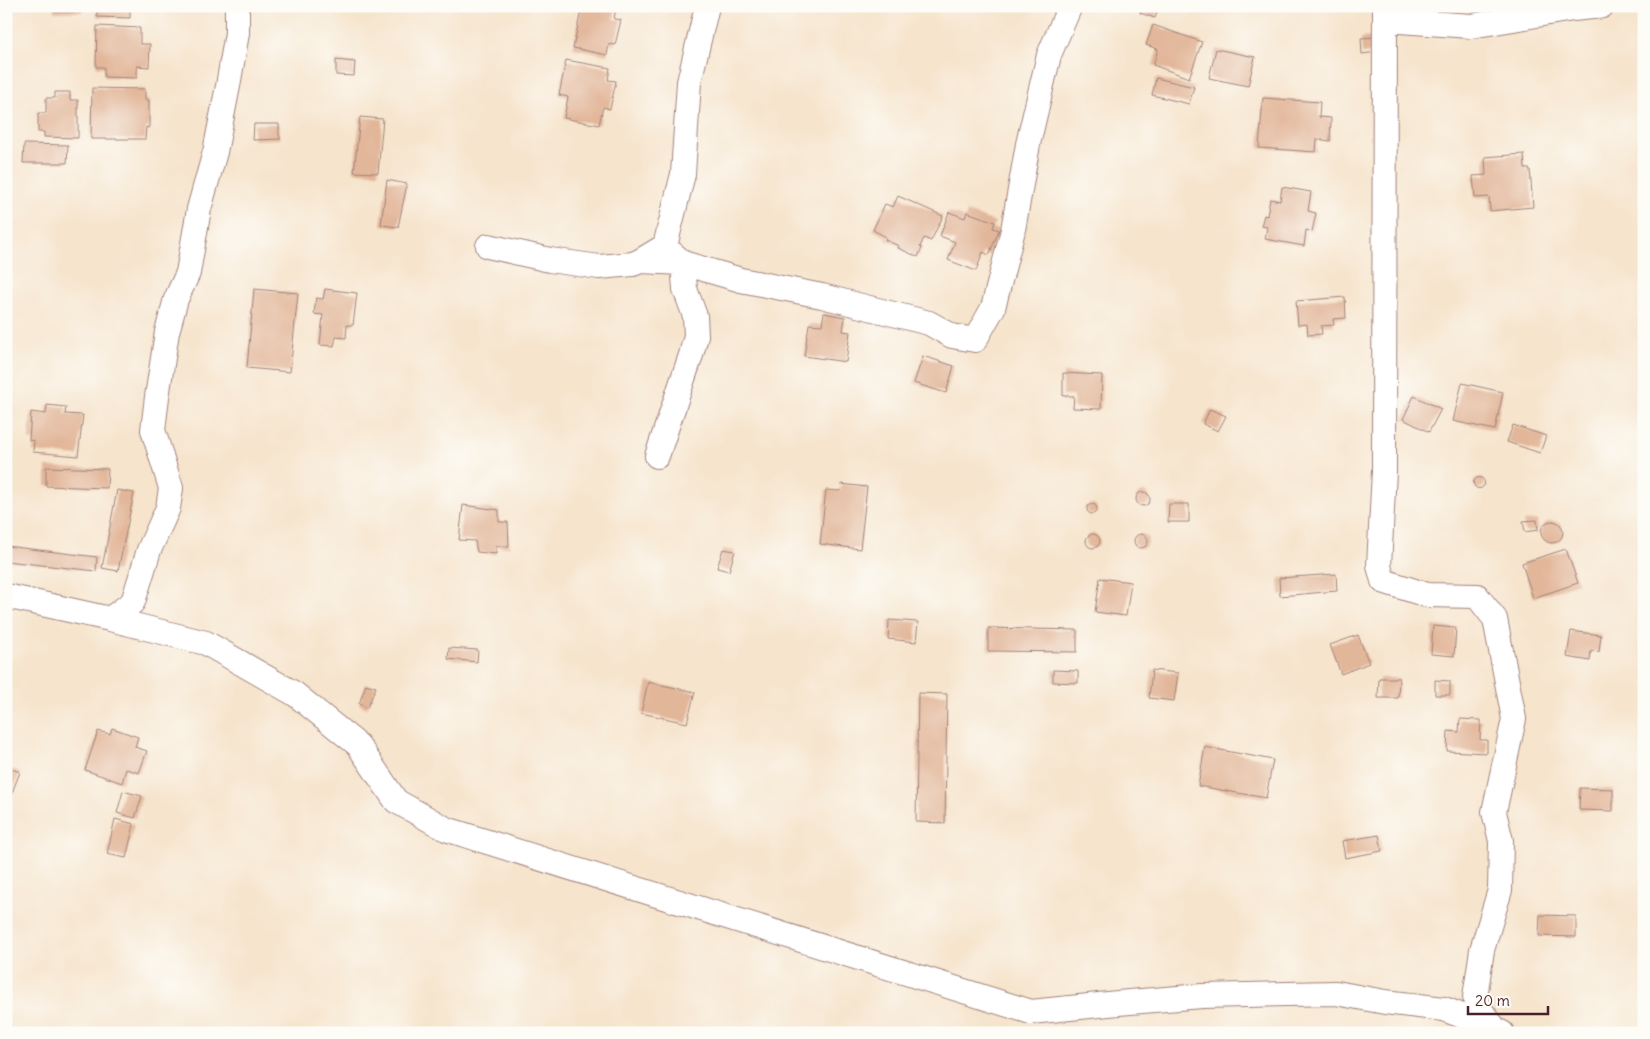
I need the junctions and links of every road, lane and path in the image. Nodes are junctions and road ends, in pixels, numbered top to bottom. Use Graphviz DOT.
graph roads {
  1 [pos="237,6"];
  2 [pos="707,6"];
  3 [pos="1070,6"];
  4 [pos="1602,6"];
  5 [pos="1385,13"];
  6 [pos="488,246"];
  7 [pos="665,246"];
  8 [pos="640,261"];
  9 [pos="683,263"];
  10 [pos="657,456"];
  11 [pos="6,596"];
  12 [pos="133,602"];
  13 [pos="110,619"];
  14 [pos="146,628"];
  15 [pos="1475,996"];
  16 [pos="1454,1013"];
  17 [pos="1499,1031"];
  1 -- 12 [label="street"];
  2 -- 7 [label="street"];
  3 -- 9 [label="street"];
  4 -- 5 [label="street"];
  5 -- 15 [label="street"];
  6 -- 8 [label="street"];
  7 -- 8 [label="street"];
  7 -- 9 [label="street"];
  8 -- 9 [label="street"];
  9 -- 10 [label="street"];
  11 -- 13 [label="street"];
  12 -- 13 [label="street"];
  12 -- 14 [label="street"];
  13 -- 14 [label="street"];
  14 -- 16 [label="street"];
  15 -- 16 [label="street"];
  15 -- 17 [label="street"];
  16 -- 17 [label="street"];
}
